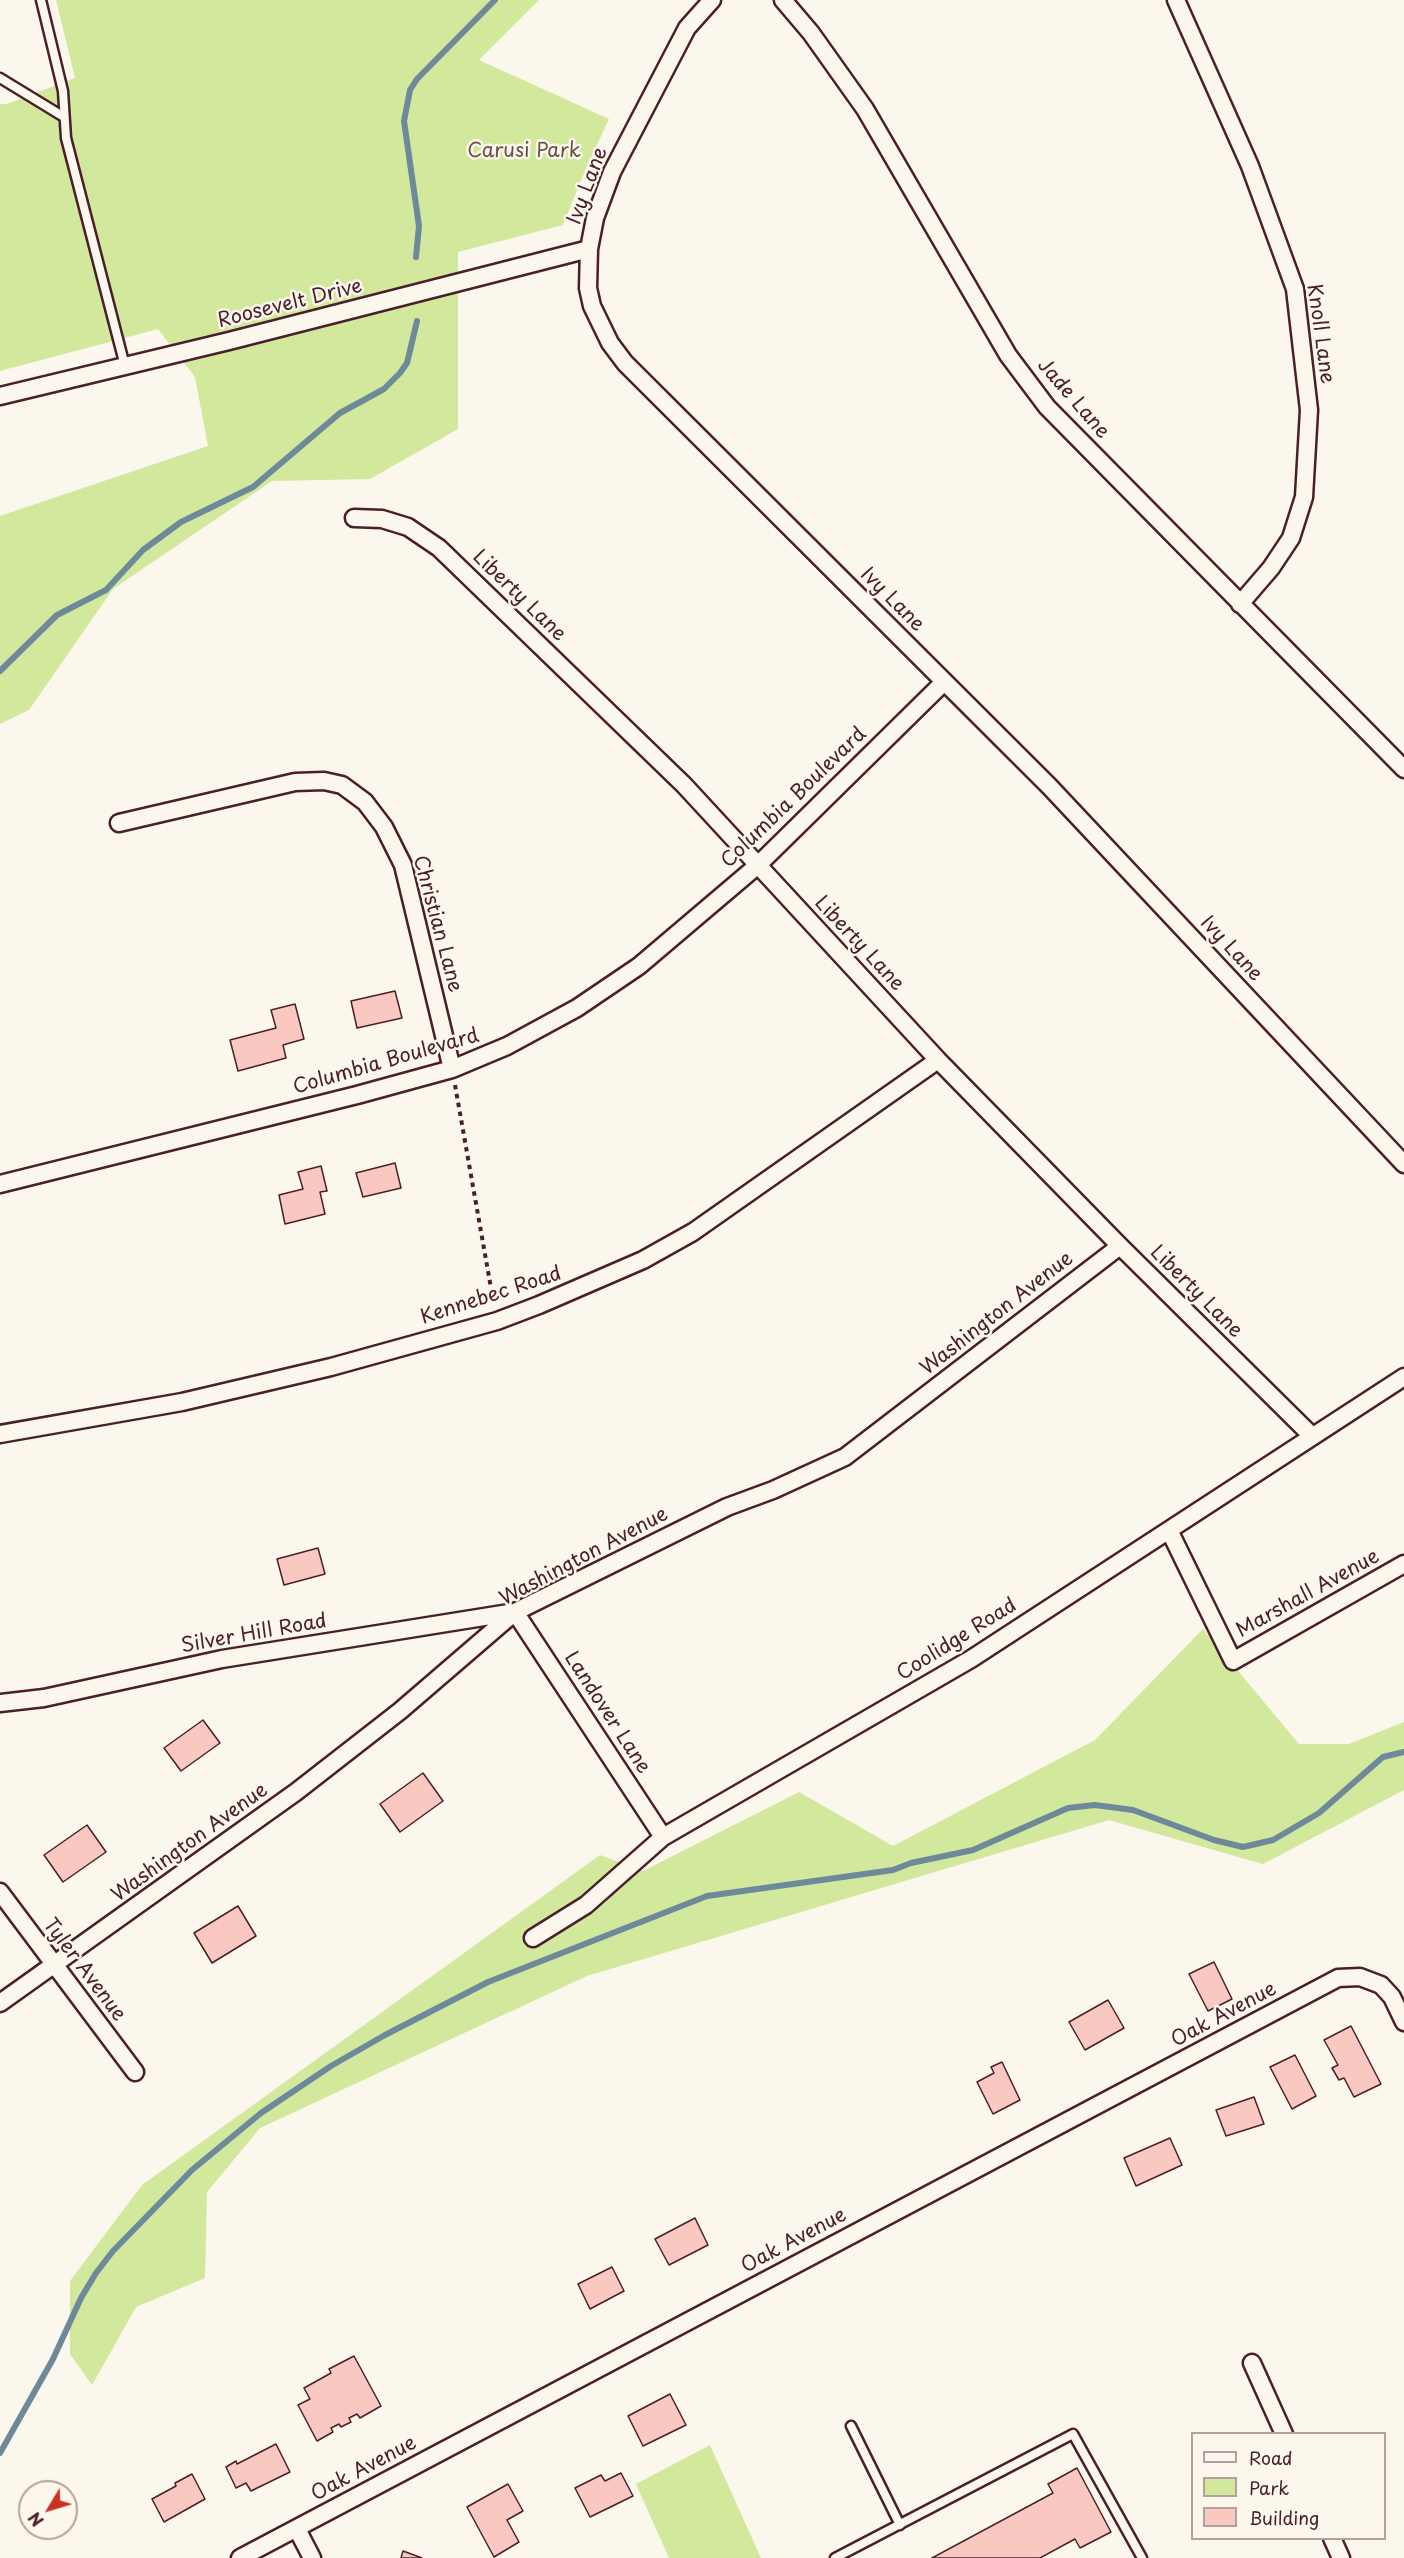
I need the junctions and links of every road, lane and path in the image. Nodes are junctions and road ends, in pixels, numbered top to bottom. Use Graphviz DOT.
graph roads {
  1 [pos="41,0"];
  2 [pos="712,0"];
  3 [pos="783,0"];
  4 [pos="1176,0"];
  5 [pos="0,78"];
  6 [pos="64,117"];
  7 [pos="589,249"];
  8 [pos="125,366"];
  9 [pos="0,396"];
  10 [pos="354,518"];
  11 [pos="1240,604"];
  12 [pos="944,682"];
  13 [pos="1404,769"];
  14 [pos="119,823"];
  15 [pos="758,865"];
  16 [pos="938,1060"];
  17 [pos="452,1069"];
  18 [pos="1404,1164"];
  19 [pos="0,1184"];
  20 [pos="1120,1246"];
  21 [pos="497,1321"];
  22 [pos="1404,1377"];
  23 [pos="0,1434"];
  24 [pos="1312,1436"];
  25 [pos="1169,1530"];
  26 [pos="1404,1564"];
  27 [pos="515,1612"];
  28 [pos="0,1702"];
  29 [pos="663,1837"];
  30 [pos="0,1893"];
  31 [pos="533,1938"];
  32 [pos="55,1965"];
  33 [pos="0,2003"];
  34 [pos="1404,2022"];
  35 [pos="135,2072"];
  36 [pos="1252,2363"];
  37 [pos="851,2426"];
  38 [pos="1284,2432"];
  39 [pos="900,2524"];
  40 [pos="297,2529"];
  41 [pos="1333,2540"];
  42 [pos="1140,2557"];
  43 [pos="240,2558"];
  44 [pos="312,2558"];
  45 [pos="835,2558"];
  46 [pos="1341,2558"];
  1 -- 6 [label="lane"];
  2 -- 7 [label="street, Ivy Lane"];
  3 -- 11 [label="street, Jade Lane"];
  4 -- 11 [label="street, Knoll Lane"];
  5 -- 6 [label="lane"];
  6 -- 8 [label="lane"];
  7 -- 8 [label="street, Roosevelt Drive"];
  7 -- 12 [label="street, Ivy Lane"];
  8 -- 9 [label="street, Roosevelt Drive"];
  10 -- 15 [label="street, Liberty Lane"];
  11 -- 13 [label="street, Jade Lane"];
  12 -- 15 [label="street, Columbia Boulevard"];
  12 -- 18 [label="street, Ivy Lane"];
  14 -- 17 [label="street, Christian Lane"];
  15 -- 16 [label="street, Liberty Lane"];
  15 -- 17 [label="street, Columbia Boulevard"];
  16 -- 20 [label="street, Liberty Lane"];
  16 -- 21 [label="street, Kennebec Road"];
  17 -- 19 [label="street, Columbia Boulevard"];
  17 -- 21 [label="path"];
  20 -- 24 [label="street, Liberty Lane"];
  20 -- 27 [label="street, Washington Avenue"];
  21 -- 23 [label="street, Kennebec Road"];
  22 -- 24 [label="street, Coolidge Road"];
  24 -- 25 [label="street, Coolidge Road"];
  25 -- 26 [label="street, Marshall Avenue"];
  25 -- 29 [label="street, Coolidge Road"];
  27 -- 28 [label="street, Silver Hill Road"];
  27 -- 29 [label="street, Landover Lane"];
  27 -- 32 [label="street, Washington Avenue"];
  29 -- 31 [label="street, Coolidge Road"];
  30 -- 32 [label="street, Tyler Avenue"];
  32 -- 33 [label="street, Washington Avenue"];
  32 -- 35 [label="street, Tyler Avenue"];
  34 -- 40 [label="street, Oak Avenue"];
  36 -- 38 [label="street"];
  37 -- 39 [label="lane"];
  39 -- 42 [label="lane"];
  39 -- 45 [label="lane"];
  40 -- 43 [label="street, Oak Avenue"];
  40 -- 44 [label="street"];
  41 -- 46 [label="street"];
}
